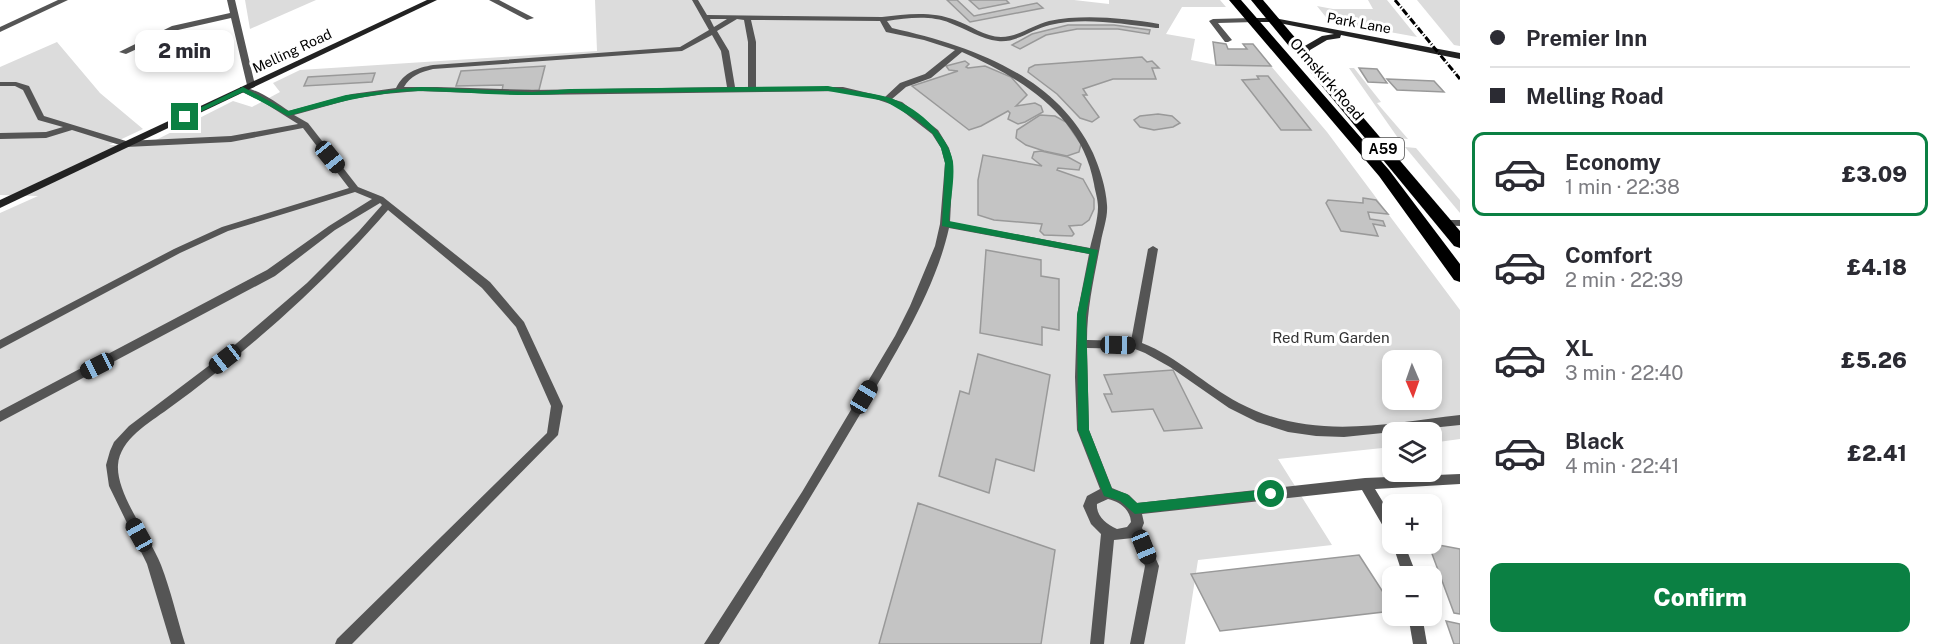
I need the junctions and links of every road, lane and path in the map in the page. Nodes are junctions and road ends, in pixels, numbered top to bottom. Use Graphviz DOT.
graph roads {
  1 [pos="64,0"];
  2 [pos="231,0"];
  3 [pos="433,0"];
  4 [pos="493,0"];
  5 [pos="695,0"];
  6 [pos="1235,0"];
  7 [pos="1257,0"];
  8 [pos="233,15"];
  9 [pos="705,17"];
  10 [pos="742,17"];
  11 [pos="530,18"];
  12 [pos="882,19"];
  13 [pos="1252,20"];
  14 [pos="1274,20"];
  15 [pos="1156,26"];
  16 [pos="0,30"];
  17 [pos="714,30"];
  18 [pos="1344,35"];
  19 [pos="150,40"];
  20 [pos="1228,40"];
  21 [pos="163,48"];
  22 [pos="961,49"];
  23 [pos="123,52"];
  24 [pos="1460,56"];
  25 [pos="1305,57"];
  26 [pos="0,84"];
  27 [pos="247,87"];
  28 [pos="752,88"];
  29 [pos="731,89"];
  30 [pos="399,90"];
  31 [pos="887,99"];
  32 [pos="288,114"];
  33 [pos="305,125"];
  34 [pos="70,128"];
  35 [pos="0,136"];
  36 [pos="126,144"];
  37 [pos="355,189"];
  38 [pos="384,202"];
  39 [pos="0,204"];
  40 [pos="1444,222"];
  41 [pos="1460,223"];
  42 [pos="945,224"];
  43 [pos="1460,242"];
  44 [pos="1153,249"];
  45 [pos="1095,252"];
  46 [pos="1460,276"];
  47 [pos="1082,344"];
  48 [pos="0,345"];
  49 [pos="1136,345"];
  50 [pos="0,417"];
  51 [pos="1460,420"];
  52 [pos="1456,476"];
  53 [pos="1365,484"];
  54 [pos="1108,493"];
  55 [pos="1135,509"];
  56 [pos="1382,512"];
  57 [pos="1136,528"];
  58 [pos="1108,532"];
  59 [pos="1417,626"];
  60 [pos="178,644"];
  61 [pos="342,644"];
  62 [pos="711,644"];
  63 [pos="1097,644"];
  64 [pos="1137,644"];
  65 [pos="1420,644"];
  1 -- 16 [label="street"];
  2 -- 8 [label="street"];
  3 -- 27 [label="street, Melling Road"];
  4 -- 11 [label="street"];
  5 -- 9 [label="lane"];
  6 -- 13 [label="highway, A59"];
  7 -- 14 [label="highway, A59"];
  8 -- 19 [label="street"];
  8 -- 27 [label="street"];
  9 -- 10 [label="lane"];
  9 -- 17 [label="lane"];
  10 -- 12 [label="lane"];
  10 -- 17 [label="lane"];
  10 -- 28 [label="lane"];
  12 -- 15 [label="lane"];
  12 -- 22 [label="lane"];
  13 -- 14 [label="street, Park Lane"];
  13 -- 20 [label="lane"];
  13 -- 46 [label="highway, Ormskirk Road / A59"];
  14 -- 18 [label="street, Park Lane"];
  14 -- 25 [label="highway, Ormskirk Road / A59"];
  17 -- 29 [label="lane"];
  17 -- 30 [label="lane"];
  18 -- 24 [label="street, Park Lane"];
  18 -- 25 [label="street"];
  19 -- 21 [label="street"];
  19 -- 23 [label="street"];
  22 -- 31 [label="lane"];
  22 -- 45 [label="lane"];
  25 -- 40 [label="highway, Ormskirk Road / A59"];
  26 -- 34 [label="lane"];
  27 -- 32 [label="lane"];
  27 -- 36 [label="street, Melling Road"];
  28 -- 29 [label="lane"];
  28 -- 31 [label="lane"];
  29 -- 30 [label="lane"];
  30 -- 32 [label="lane"];
  31 -- 42 [label="lane"];
  32 -- 33 [label="lane"];
  33 -- 36 [label="lane"];
  33 -- 37 [label="lane"];
  34 -- 35 [label="lane"];
  34 -- 36 [label="lane"];
  36 -- 39 [label="street, Melling Road"];
  37 -- 38 [label="lane"];
  37 -- 48 [label="lane"];
  38 -- 50 [label="lane"];
  38 -- 60 [label="lane"];
  38 -- 61 [label="lane"];
  40 -- 41 [label="lane"];
  40 -- 43 [label="highway, Ormskirk Road / A59"];
  42 -- 45 [label="lane"];
  42 -- 62 [label="lane"];
  44 -- 49 [label="lane"];
  45 -- 47 [label="lane"];
  47 -- 49 [label="lane"];
  47 -- 54 [label="lane"];
  49 -- 51 [label="lane"];
  52 -- 53 [label="lane"];
  53 -- 55 [label="lane"];
  53 -- 56 [label="lane"];
  54 -- 55 [label="lane"];
  54 -- 58 [label="lane"];
  55 -- 57 [label="lane"];
  57 -- 58 [label="lane"];
  57 -- 64 [label="lane"];
  58 -- 63 [label="lane"];
  59 -- 65 [label="lane"];
}
